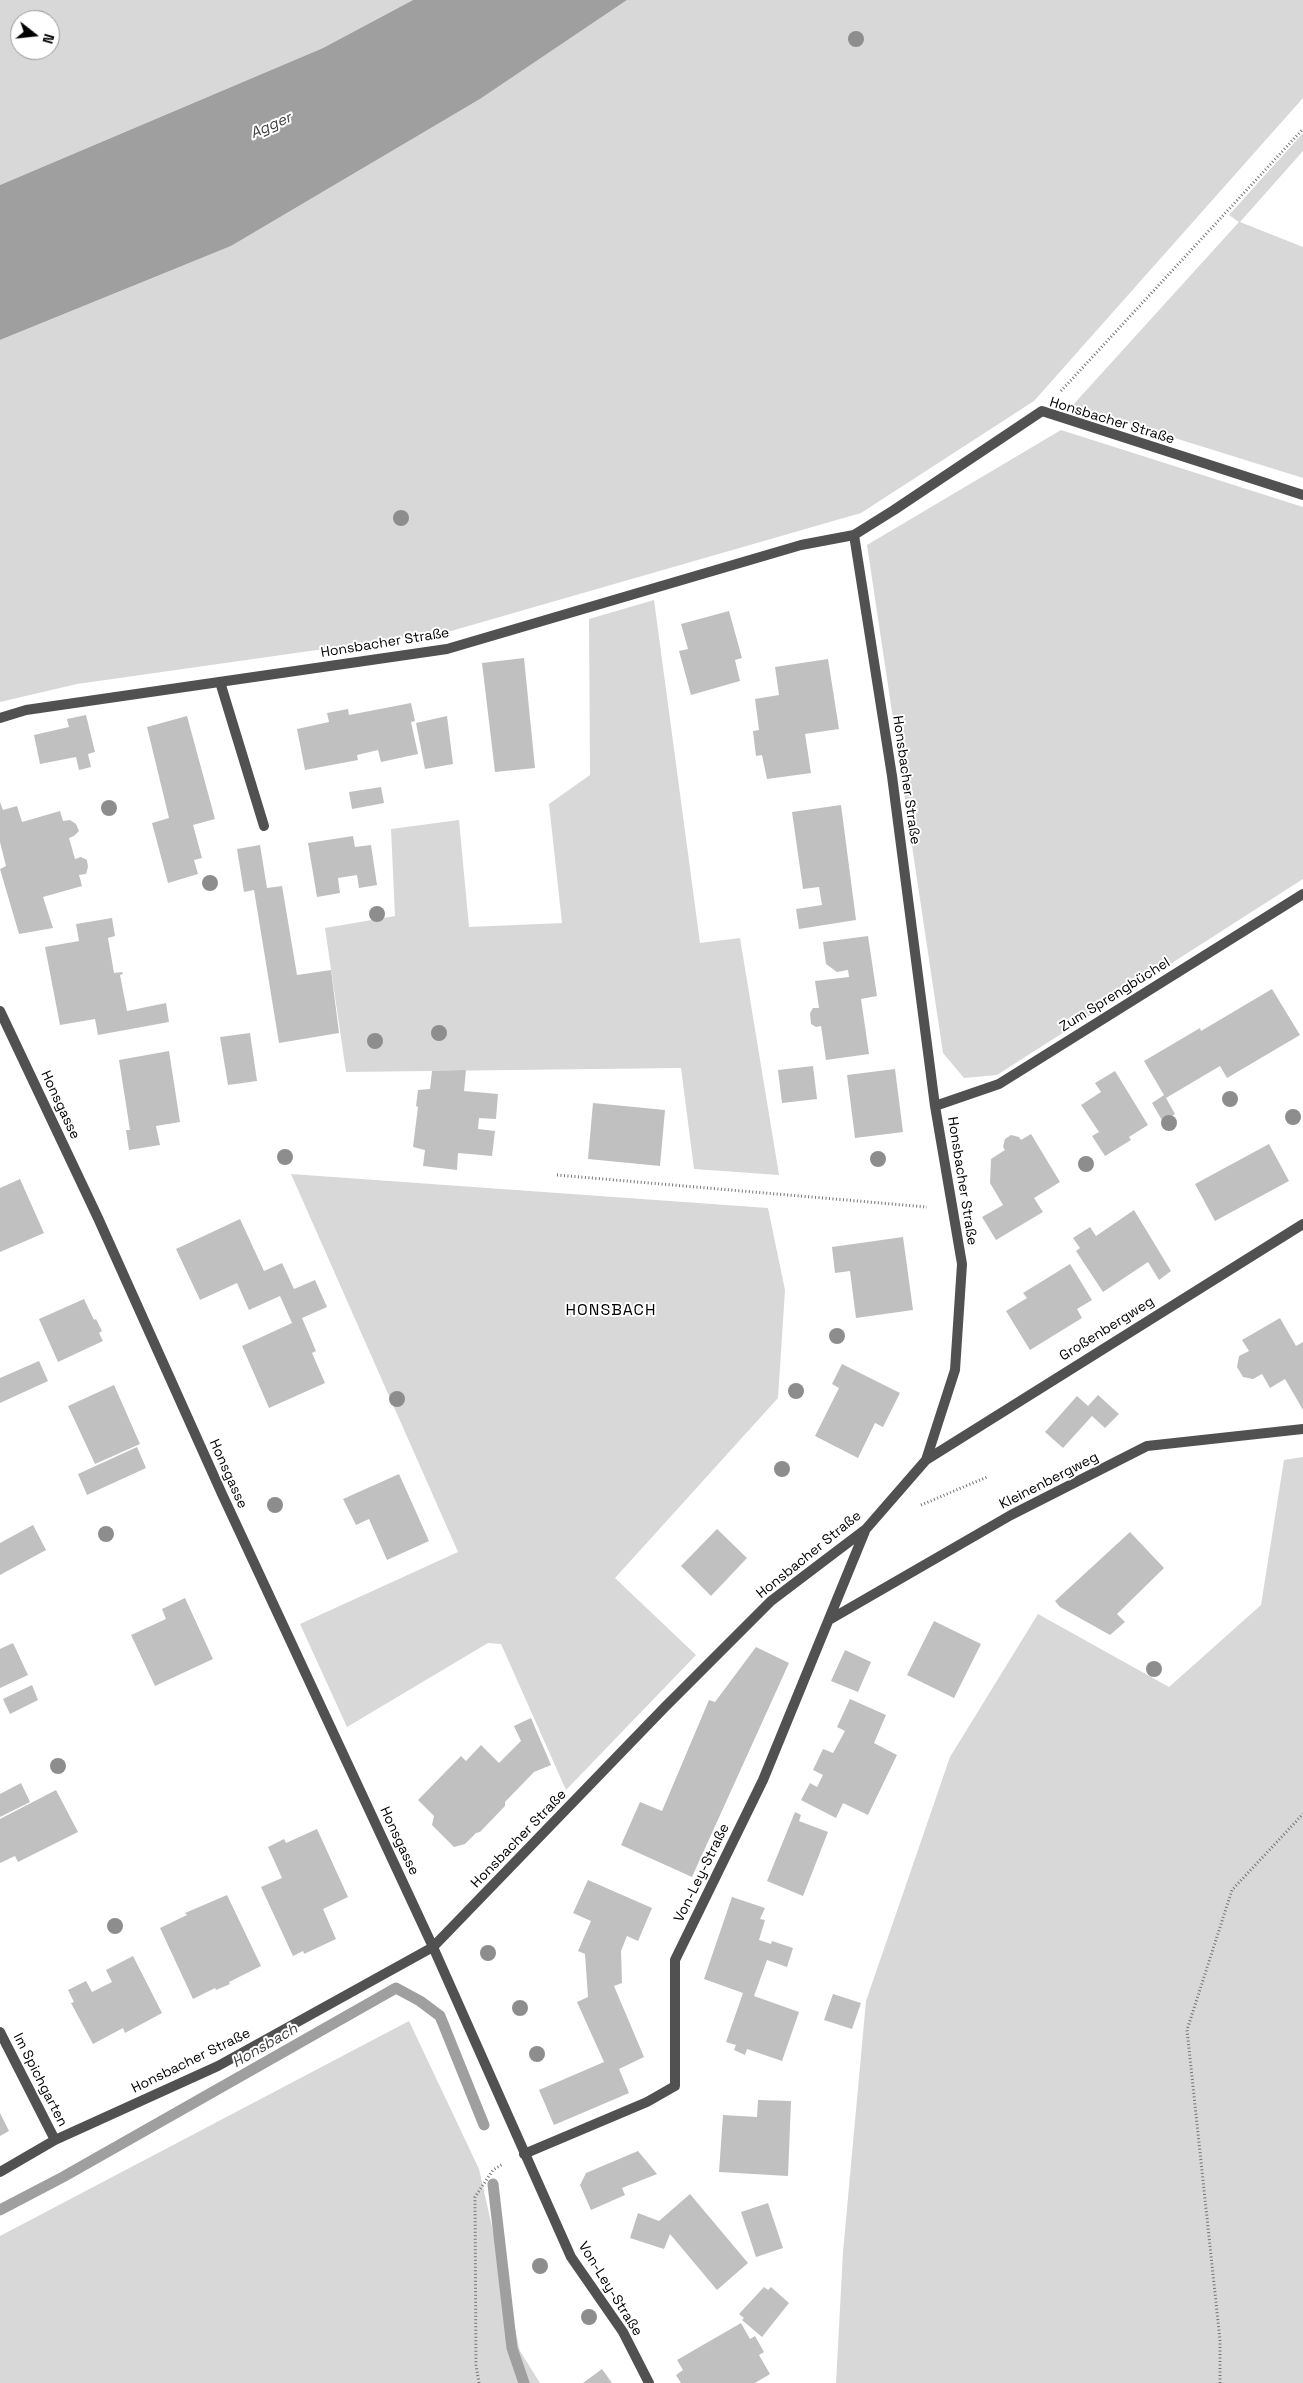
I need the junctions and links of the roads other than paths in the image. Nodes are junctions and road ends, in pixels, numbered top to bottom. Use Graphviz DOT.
graph roads {
  1 [pos="1303,495"];
  2 [pos="854,535"];
  3 [pos="220,682"];
  4 [pos="0,718"];
  5 [pos="264,826"];
  6 [pos="1303,894"];
  7 [pos="0,1011"];
  8 [pos="935,1106"];
  9 [pos="1303,1224"];
  10 [pos="1303,1429"];
  11 [pos="926,1460"];
  12 [pos="866,1529"];
  13 [pos="828,1620"];
  14 [pos="433,1947"];
  15 [pos="0,2032"];
  16 [pos="55,2140"];
  17 [pos="524,2154"];
  18 [pos="0,2172"];
  19 [pos="649,2383"];
  1 -- 2 [label="street, Honsbacher Straße"];
  2 -- 3 [label="street, Honsbacher Straße"];
  2 -- 8 [label="street, Honsbacher Straße"];
  3 -- 4 [label="street, Honsbacher Straße"];
  3 -- 5 [label="street"];
  6 -- 8 [label="street, Zum Sprengbüchel"];
  7 -- 14 [label="street, Honsgasse"];
  8 -- 11 [label="street, Honsbacher Straße"];
  9 -- 11 [label="street, Großenbergweg"];
  10 -- 13 [label="street, Kleinenbergweg"];
  11 -- 12 [label="street, Honsbacher Straße"];
  12 -- 13 [label="street, Von-Ley-Straße"];
  12 -- 14 [label="street, Honsbacher Straße"];
  13 -- 17 [label="street, Von-Ley-Straße"];
  14 -- 16 [label="street, Honsbacher Straße"];
  14 -- 17 [label="street, Von-Ley-Straße"];
  15 -- 16 [label="street, Im Spichgarten"];
  16 -- 18 [label="street, Honsbacher Straße"];
  17 -- 19 [label="street, Von-Ley-Straße"];
}
